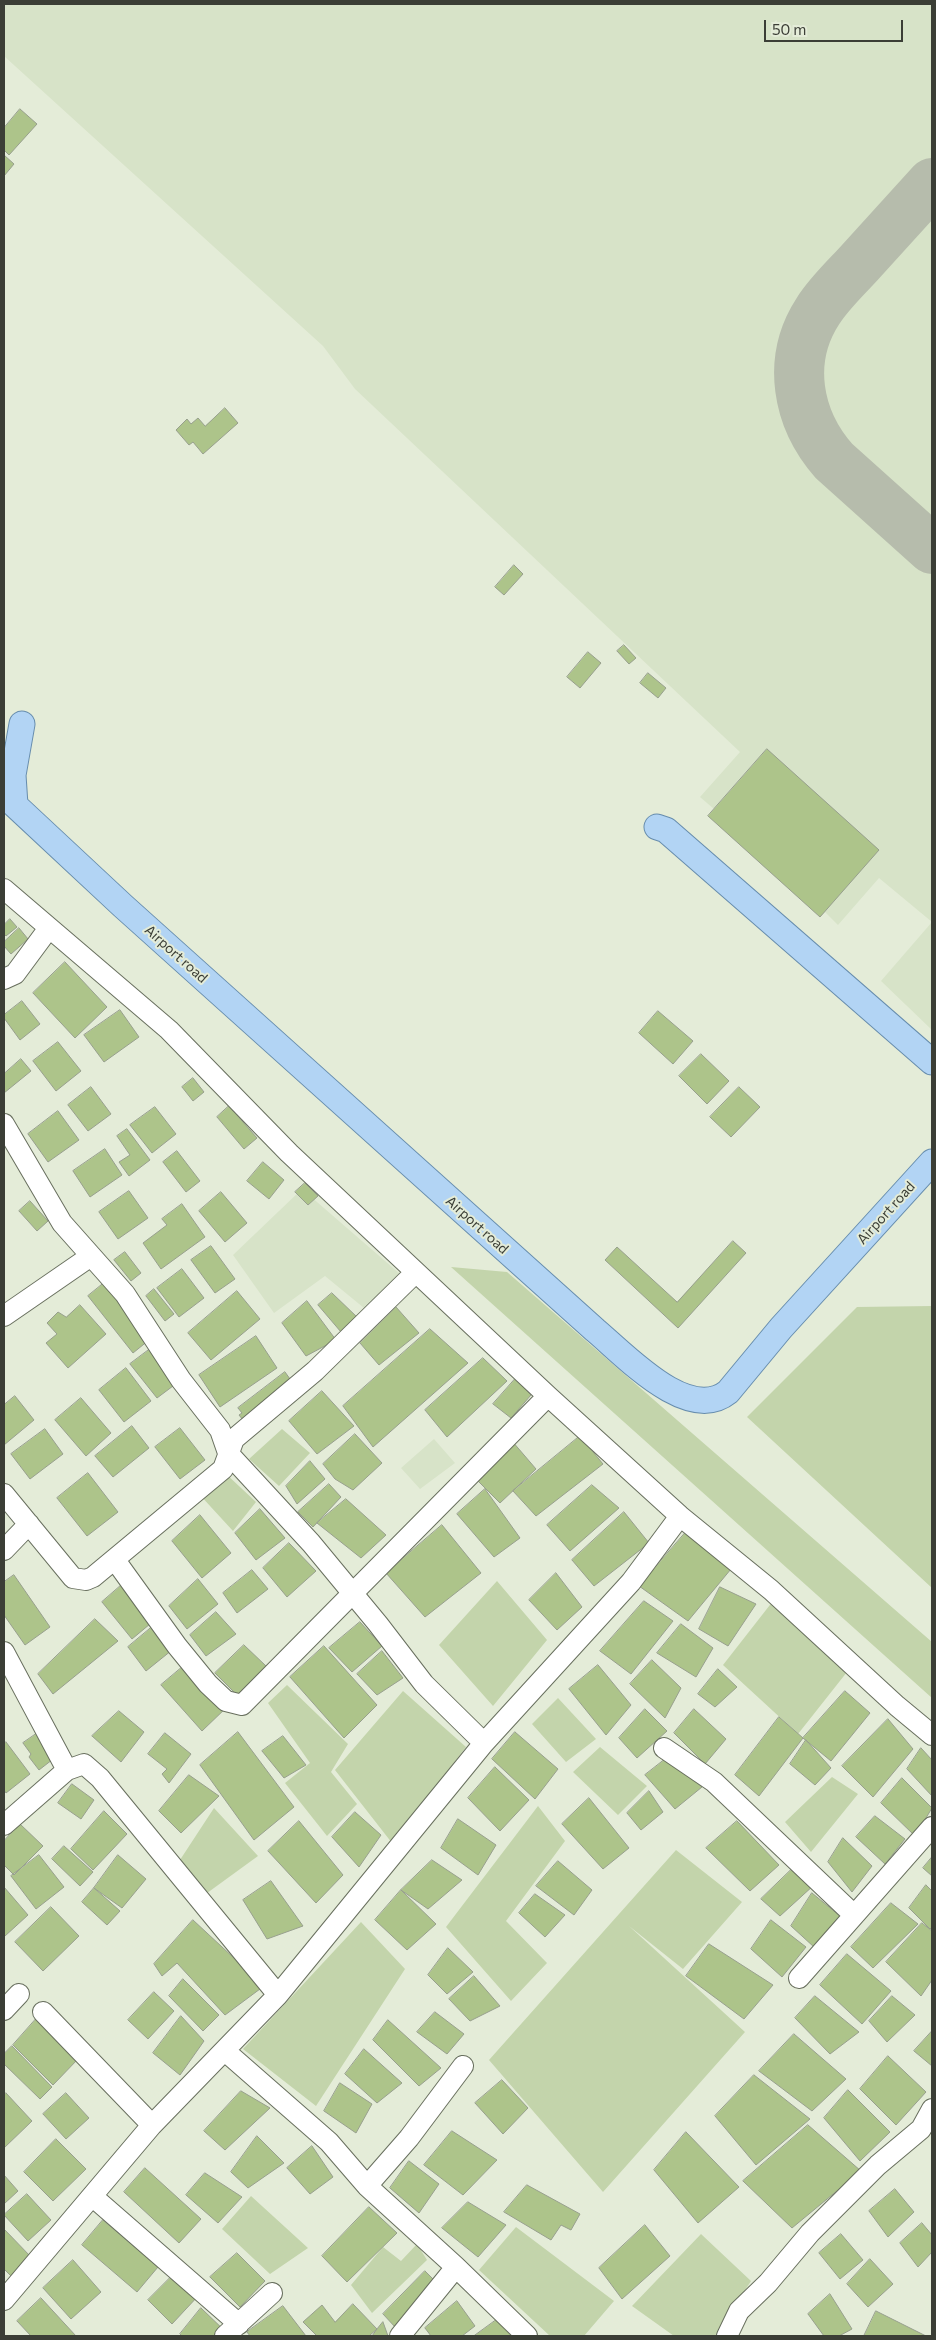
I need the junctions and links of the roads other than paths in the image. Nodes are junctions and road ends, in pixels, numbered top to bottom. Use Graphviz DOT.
graph roads {
  1 [pos="19,721"];
  2 [pos="9,800"];
  3 [pos="657,827"];
  4 [pos="4,889"];
  5 [pos="49,928"];
  6 [pos="4,979"];
  7 [pos="932,1062"];
  8 [pos="4,1124"];
  9 [pos="932,1162"];
  10 [pos="91,1256"];
  11 [pos="415,1273"];
  12 [pos="4,1316"];
  13 [pos="548,1396"];
  14 [pos="228,1453"];
  15 [pos="4,1494"];
  16 [pos="680,1516"];
  17 [pos="30,1524"];
  18 [pos="4,1550"];
  19 [pos="115,1560"];
  20 [pos="352,1593"];
  21 [pos="4,1652"];
  22 [pos="932,1734"];
  23 [pos="484,1743"];
  24 [pos="664,1748"];
  25 [pos="67,1770"];
  26 [pos="4,1825"];
  27 [pos="932,1827"];
  28 [pos="854,1915"];
  29 [pos="799,1978"];
  30 [pos="18,1994"];
  31 [pos="278,1995"];
  32 [pos="4,2010"];
  33 [pos="43,2012"];
  34 [pos="225,2051"];
  35 [pos="463,2066"];
  36 [pos="932,2109"];
  37 [pos="152,2125"];
  38 [pos="367,2186"];
  39 [pos="92,2196"];
  40 [pos="456,2267"];
  41 [pos="6,2292"];
  42 [pos="272,2293"];
  43 [pos="232,2330"];
  44 [pos="400,2336"];
  45 [pos="527,2336"];
  46 [pos="727,2336"];
  1 -- 2 [label="main road, Airport road"];
  2 -- 9 [label="main road, Airport road"];
  3 -- 7 [label="main road"];
  4 -- 5 [label="street"];
  5 -- 6 [label="street"];
  5 -- 11 [label="street"];
  8 -- 10 [label="street"];
  10 -- 12 [label="street"];
  10 -- 14 [label="street"];
  11 -- 13 [label="street"];
  11 -- 14 [label="street"];
  13 -- 16 [label="street"];
  13 -- 20 [label="street"];
  14 -- 19 [label="street"];
  14 -- 20 [label="street"];
  15 -- 17 [label="street"];
  16 -- 22 [label="street"];
  16 -- 23 [label="street"];
  17 -- 18 [label="street"];
  17 -- 19 [label="street"];
  19 -- 20 [label="street"];
  20 -- 23 [label="street"];
  21 -- 25 [label="street"];
  23 -- 31 [label="street"];
  24 -- 28 [label="street"];
  25 -- 26 [label="street"];
  25 -- 31 [label="street"];
  27 -- 28 [label="street"];
  28 -- 29 [label="street"];
  30 -- 32 [label="street"];
  31 -- 34 [label="street"];
  33 -- 37 [label="street"];
  34 -- 37 [label="street"];
  34 -- 38 [label="street"];
  35 -- 38 [label="street"];
  36 -- 46 [label="street"];
  37 -- 39 [label="street"];
  38 -- 40 [label="street"];
  39 -- 41 [label="street"];
  39 -- 43 [label="street"];
  40 -- 44 [label="street"];
  40 -- 45 [label="street"];
  42 -- 43 [label="street"];
}
